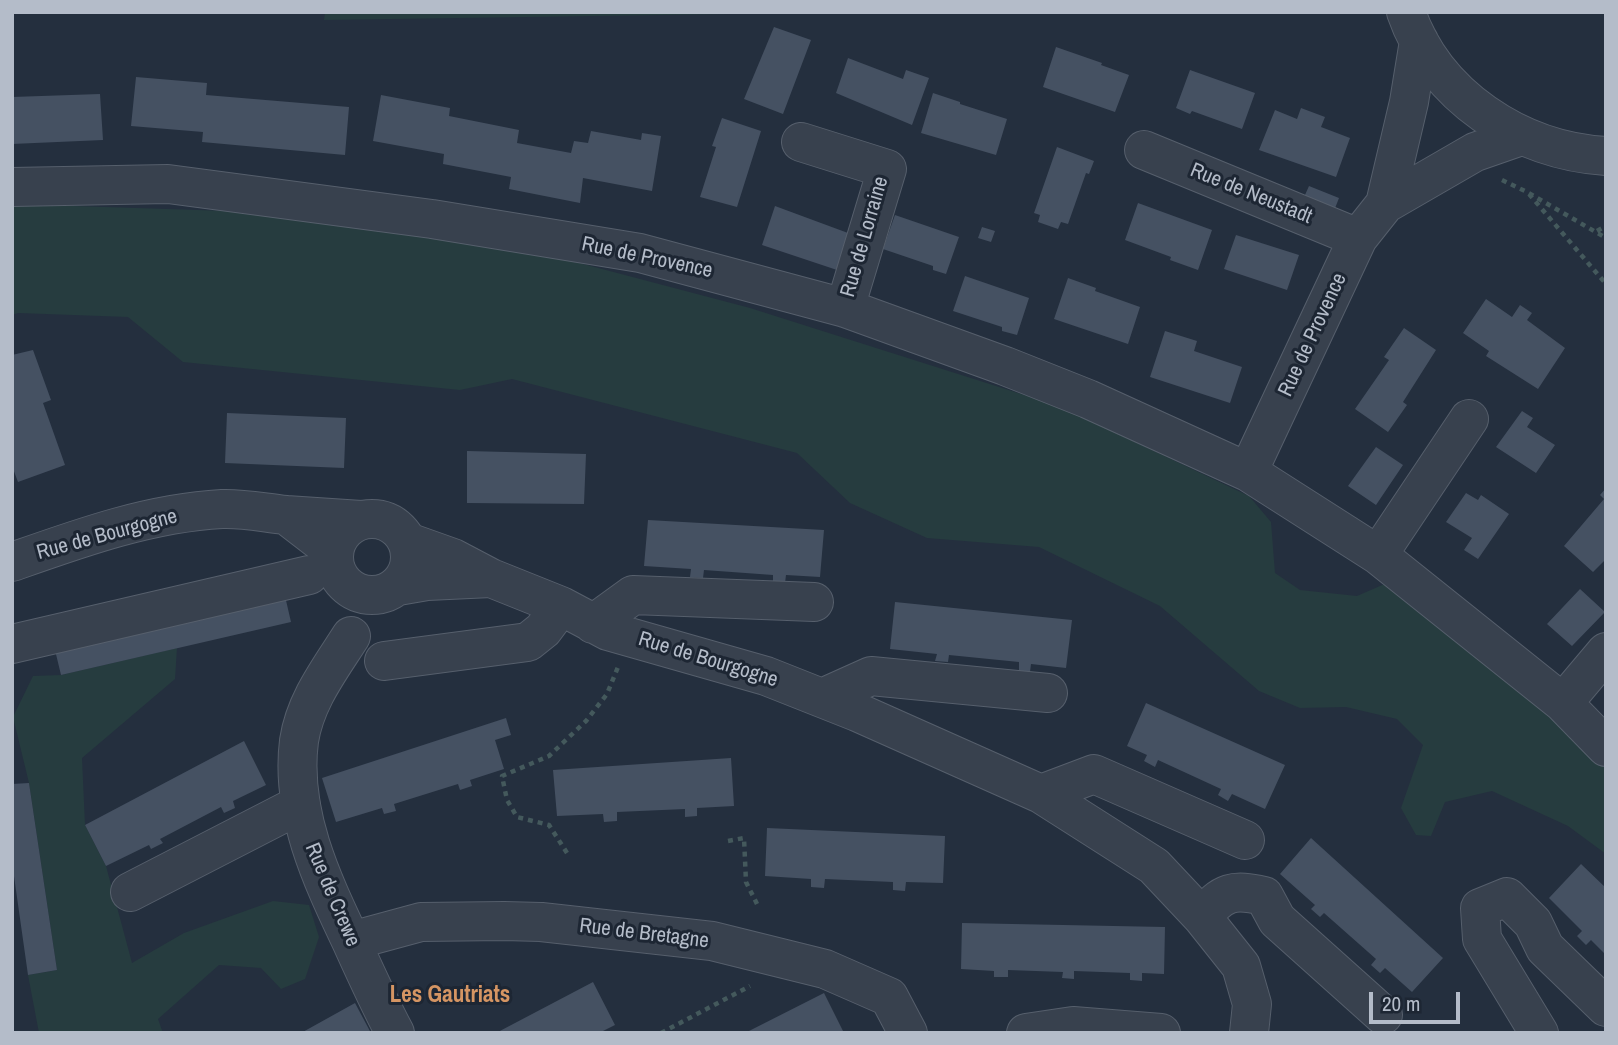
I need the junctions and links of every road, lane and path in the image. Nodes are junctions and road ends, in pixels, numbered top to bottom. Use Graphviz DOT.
graph roads {
  1 [pos="1412,27"];
  2 [pos="1521,136"];
  3 [pos="801,142"];
  4 [pos="1144,150"];
  5 [pos="1475,152"];
  6 [pos="1599,157"];
  7 [pos="12,187"];
  8 [pos="1527,191"];
  9 [pos="1385,204"];
  10 [pos="1606,226"];
  11 [pos="1597,231"];
  12 [pos="1358,238"];
  13 [pos="1606,238"];
  14 [pos="1606,284"];
  15 [pos="845,308"];
  16 [pos="1469,419"];
  17 [pos="1248,472"];
  18 [pos="286,515"];
  19 [pos="361,520"];
  20 [pos="408,542"];
  21 [pos="1378,555"];
  22 [pos="12,562"];
  23 [pos="329,569"];
  24 [pos="491,578"];
  25 [pos="391,590"];
  26 [pos="814,602"];
  27 [pos="577,615"];
  28 [pos="351,636"];
  29 [pos="630,637"];
  30 [pos="12,644"];
  31 [pos="1606,652"];
  32 [pos="384,662"];
  33 [pos="1048,693"];
  34 [pos="822,698"];
  35 [pos="1563,703"];
  36 [pos="1606,747"];
  37 [pos="1041,794"];
  38 [pos="301,804"];
  39 [pos="728,841"];
  40 [pos="1245,841"];
  41 [pos="567,853"];
  42 [pos="130,892"];
  43 [pos="757,904"];
  44 [pos="1202,917"];
  45 [pos="351,941"];
  46 [pos="770,955"];
  47 [pos="1606,1007"];
  48 [pos="1382,1016"];
  49 [pos="395,1033"];
  50 [pos="661,1033"];
  51 [pos="908,1033"];
  52 [pos="1026,1033"];
  53 [pos="1161,1033"];
  54 [pos="1249,1033"];
  55 [pos="1539,1033"];
  1 -- 2 [label="street"];
  1 -- 9 [label="street, Rue de Provence"];
  2 -- 5 [label="street, Rue de Provence"];
  2 -- 6 [label="street"];
  3 -- 15 [label="street, Rue de Lorraine"];
  4 -- 12 [label="street, Rue de Neustadt"];
  5 -- 8 [label="path"];
  5 -- 9 [label="street, Rue de Provence"];
  7 -- 15 [label="street, Rue de Provence"];
  8 -- 11 [label="path"];
  8 -- 14 [label="path"];
  9 -- 12 [label="street, Rue de Provence"];
  10 -- 11 [label="path"];
  11 -- 13 [label="path"];
  12 -- 17 [label="street, Rue de Provence"];
  15 -- 17 [label="street, Rue de Provence"];
  16 -- 21 [label="street"];
  17 -- 21 [label="street, Rue de Provence"];
  18 -- 19 [label="street, Rue de Bourgogne"];
  18 -- 22 [label="street, Rue de Bourgogne"];
  18 -- 23 [label="street"];
  19 -- 20 [label="street"];
  19 -- 23 [label="street"];
  20 -- 24 [label="street, Rue de Bourgogne"];
  20 -- 25 [label="street"];
  21 -- 35 [label="street, Rue de Provence"];
  23 -- 25 [label="street"];
  23 -- 28 [label="street"];
  23 -- 30 [label="street"];
  24 -- 25 [label="street, Rue de Bourgogne"];
  24 -- 27 [label="street, Rue de Bourgogne"];
  25 -- 28 [label="street, Rue de Crewe"];
  26 -- 27 [label="street"];
  27 -- 29 [label="street, Rue de Bourgogne"];
  27 -- 32 [label="street"];
  28 -- 38 [label="street, Rue de Crewe"];
  29 -- 34 [label="street, Rue de Bourgogne"];
  29 -- 41 [label="path"];
  31 -- 35 [label="street"];
  33 -- 34 [label="street"];
  34 -- 37 [label="street, Rue de Bourgogne"];
  35 -- 36 [label="street, Rue de Provence"];
  37 -- 40 [label="street"];
  37 -- 44 [label="street, Rue de Bourgogne"];
  38 -- 42 [label="street"];
  38 -- 45 [label="street, Rue de Crewe"];
  39 -- 43 [label="path"];
  44 -- 48 [label="street"];
  44 -- 54 [label="street, Rue de Bourgogne"];
  45 -- 46 [label="street, Rue de Bretagne"];
  45 -- 49 [label="street, Rue de Crewe"];
  46 -- 50 [label="path"];
  46 -- 51 [label="street, Rue de Bretagne"];
  47 -- 55 [label="street"];
  52 -- 53 [label="street"];
}
